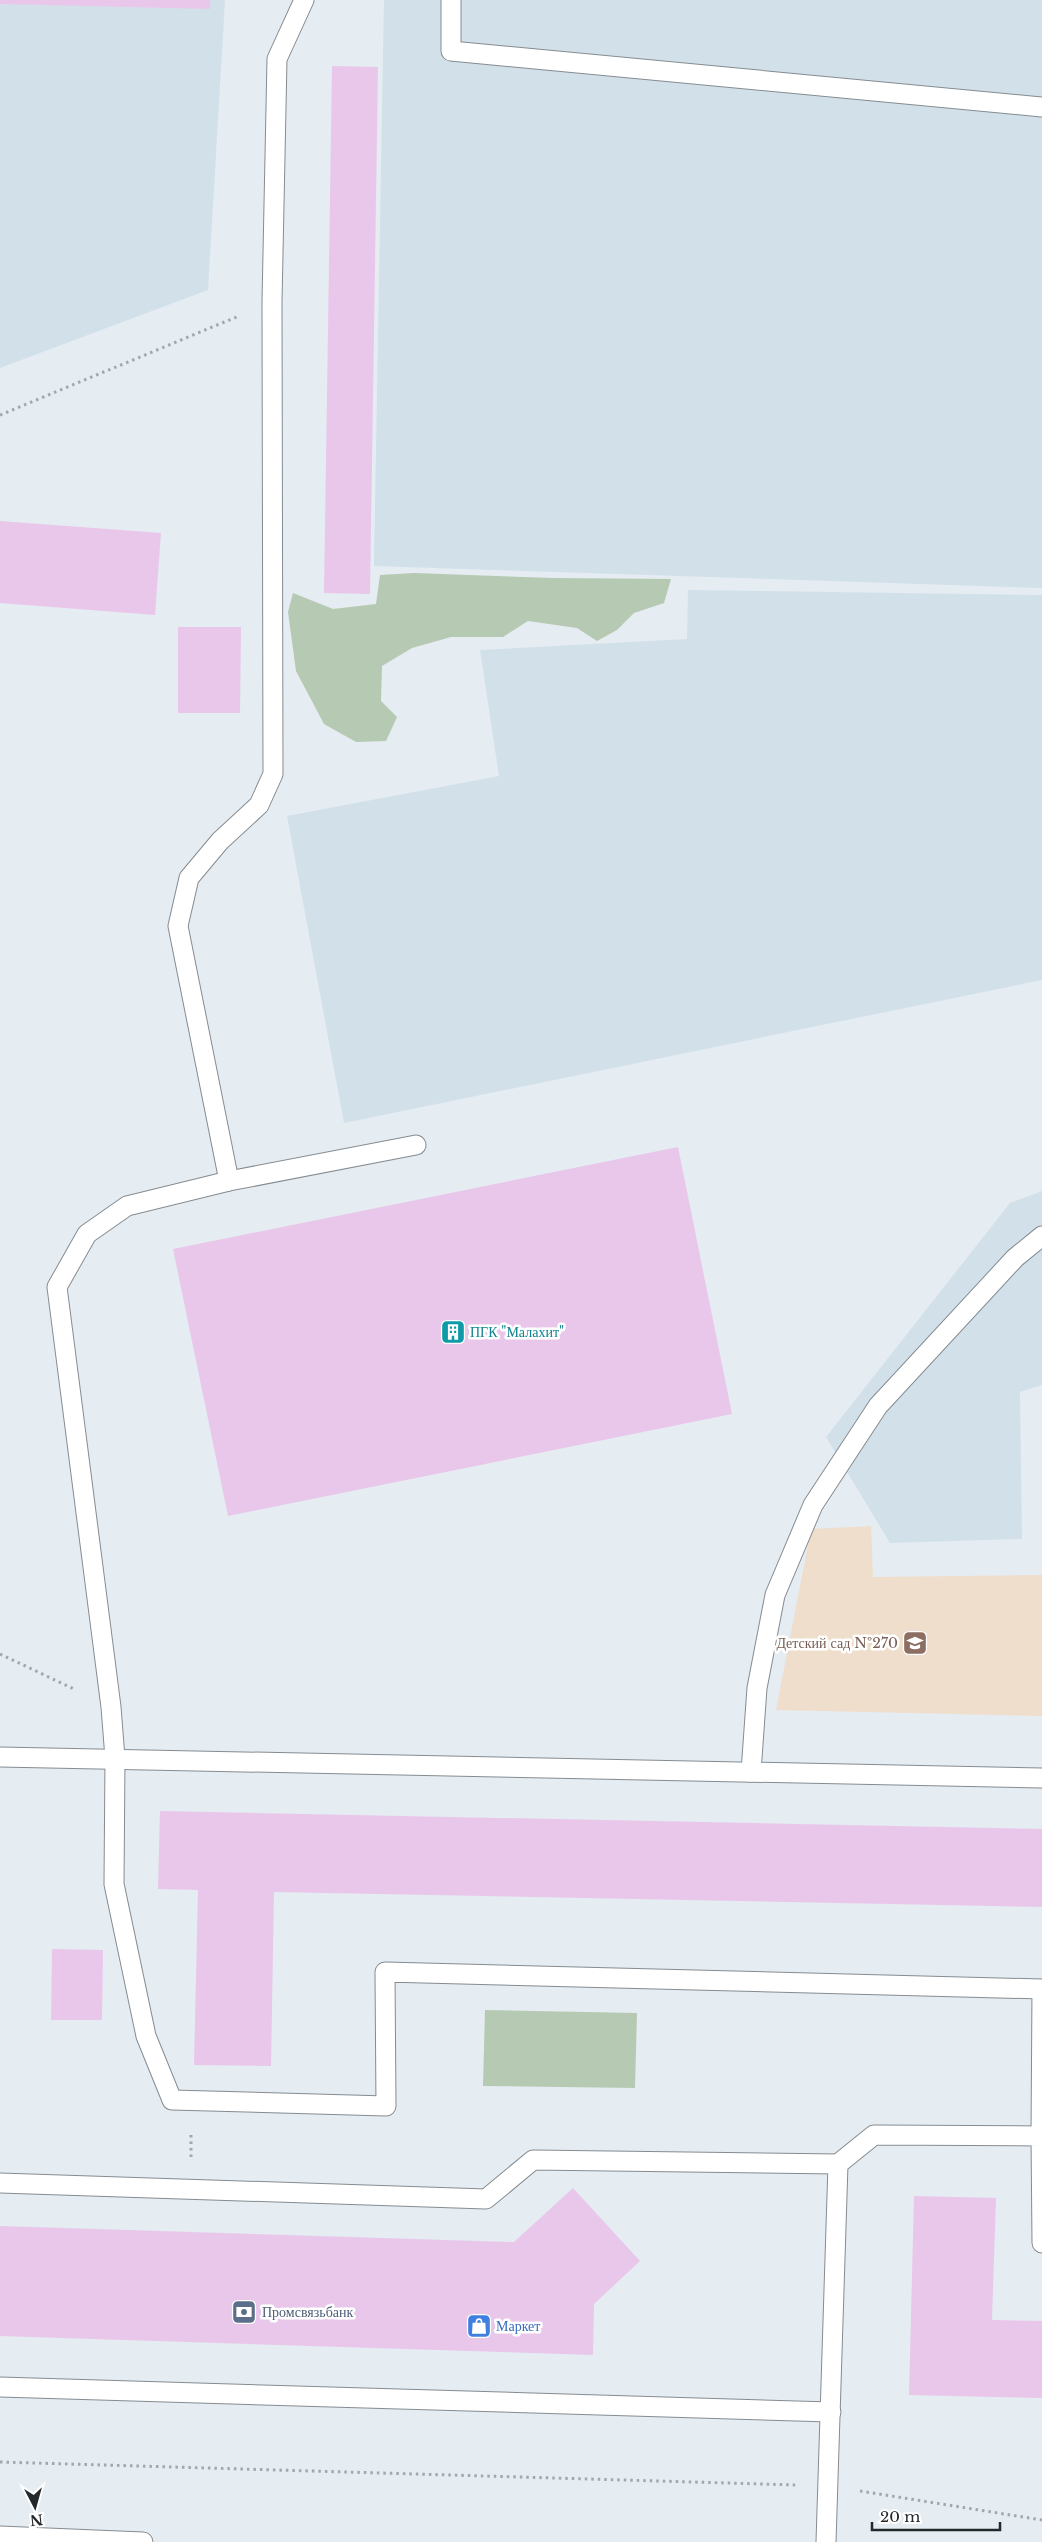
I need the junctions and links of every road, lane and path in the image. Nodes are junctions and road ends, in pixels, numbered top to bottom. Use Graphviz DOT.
graph roads {
  1 [pos="304,0"];
  2 [pos="451,0"];
  3 [pos="1042,107"];
  4 [pos="272,302"];
  5 [pos="0,415"];
  6 [pos="416,1145"];
  7 [pos="229,1181"];
  8 [pos="1042,1236"];
  9 [pos="0,1654"];
  10 [pos="111,1707"];
  11 [pos="0,1757"];
  12 [pos="115,1758"];
  13 [pos="751,1772"];
  14 [pos="1042,1778"];
  15 [pos="191,2100"];
  16 [pos="1040,2136"];
  17 [pos="838,2164"];
  18 [pos="0,2183"];
  19 [pos="190,2190"];
  20 [pos="1042,2243"];
  21 [pos="0,2387"];
  22 [pos="831,2412"];
  23 [pos="0,2462"];
  24 [pos="827,2486"];
  25 [pos="1042,2520"];
  26 [pos="0,2536"];
  27 [pos="143,2542"];
  28 [pos="826,2542"];
  1 -- 4 [label="lane"];
  2 -- 3 [label="lane"];
  4 -- 5 [label="path"];
  4 -- 7 [label="lane"];
  6 -- 7 [label="lane"];
  7 -- 10 [label="lane"];
  8 -- 13 [label="lane"];
  9 -- 10 [label="path"];
  10 -- 12 [label="lane"];
  11 -- 12 [label="lane"];
  12 -- 13 [label="lane"];
  12 -- 15 [label="lane"];
  13 -- 14 [label="lane"];
  15 -- 16 [label="lane"];
  15 -- 19 [label="path"];
  16 -- 17 [label="lane"];
  16 -- 20 [label="lane"];
  17 -- 19 [label="lane"];
  17 -- 22 [label="lane"];
  18 -- 19 [label="lane"];
  21 -- 22 [label="lane"];
  22 -- 24 [label="lane"];
  23 -- 24 [label="path"];
  24 -- 25 [label="path"];
  24 -- 28 [label="lane"];
  26 -- 27 [label="lane"];
}
